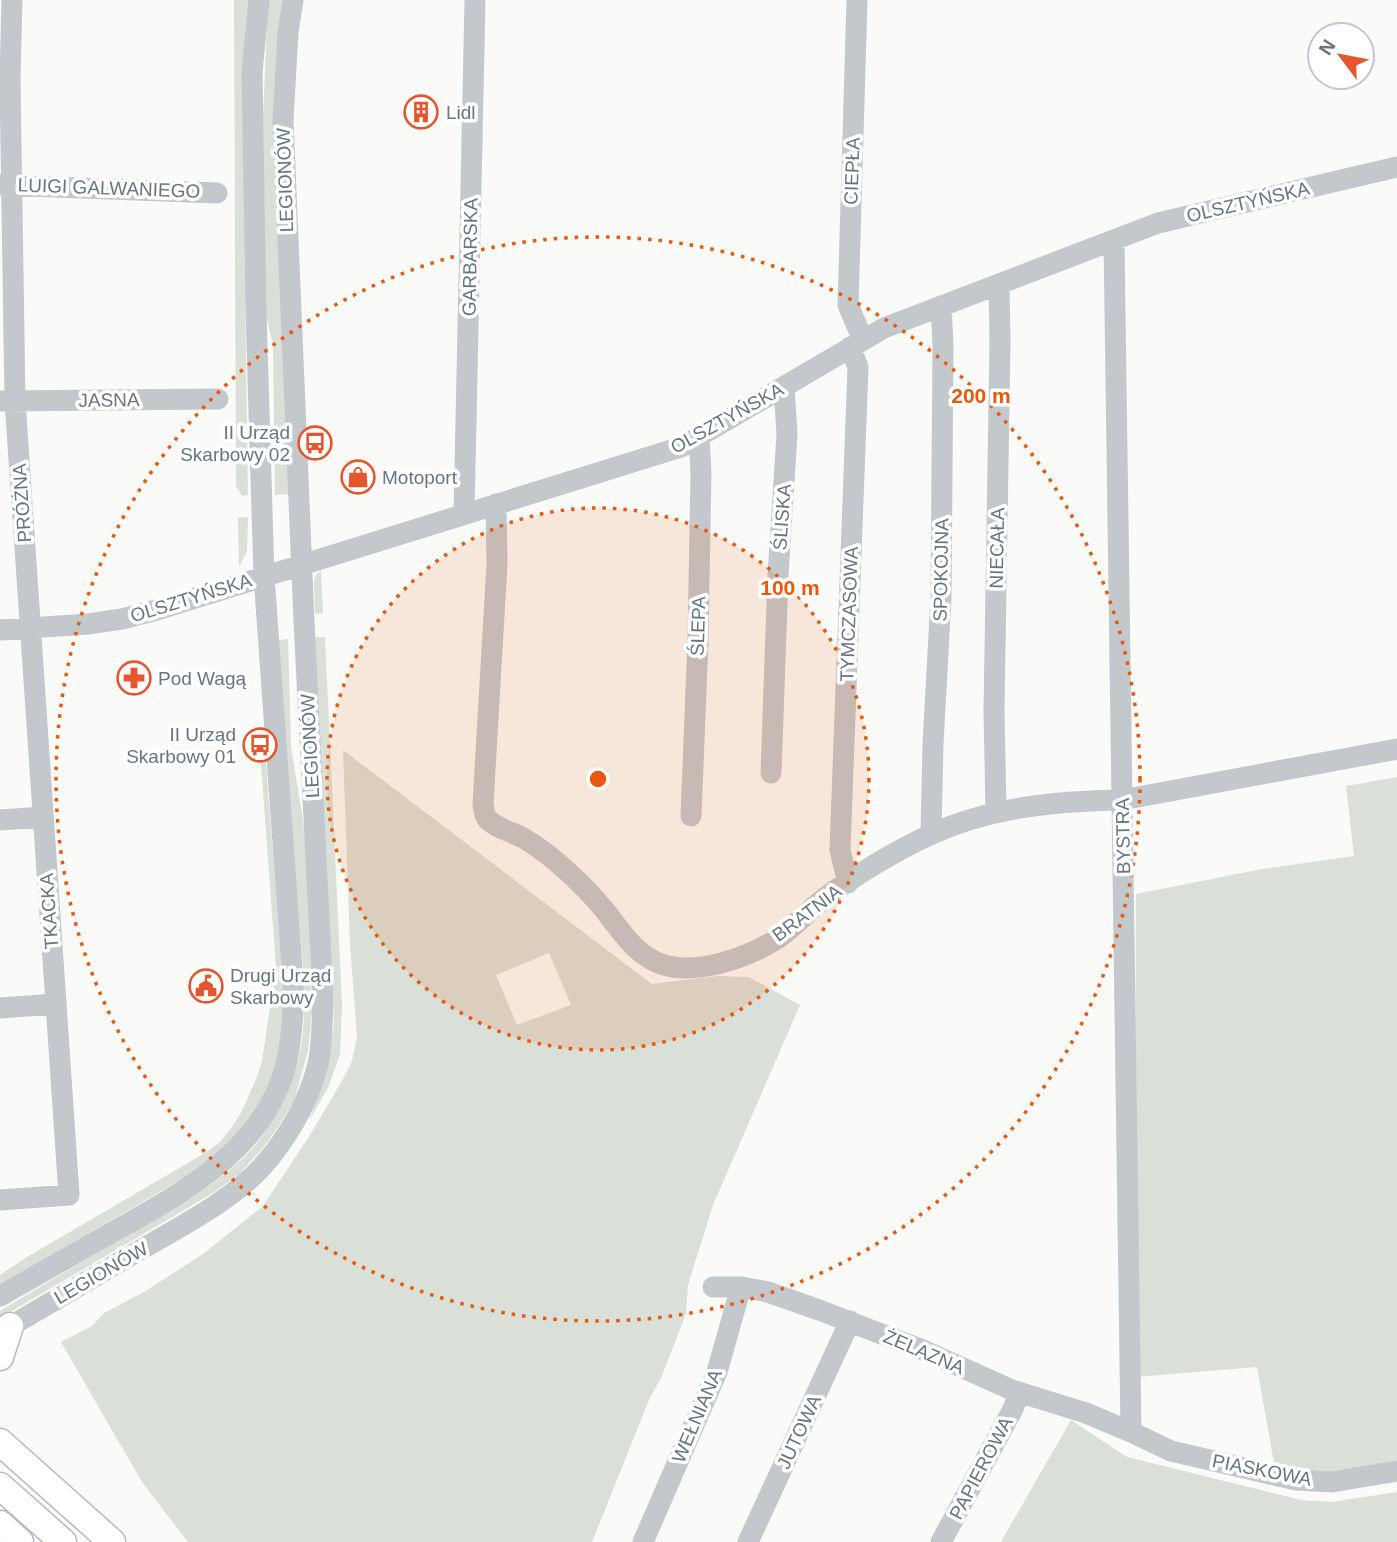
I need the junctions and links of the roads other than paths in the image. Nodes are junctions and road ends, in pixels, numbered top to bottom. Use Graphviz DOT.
graph roads {
  1 [pos="12,0"];
  2 [pos="259,0"];
  3 [pos="293,0"];
  4 [pos="475,0"];
  5 [pos="857,0"];
  6 [pos="1397,167"];
  7 [pos="6,185"];
  8 [pos="217,192"];
  9 [pos="1114,241"];
  10 [pos="999,284"];
  11 [pos="941,306"];
  12 [pos="857,343"];
  13 [pos="784,387"];
  14 [pos="218,399"];
  15 [pos="7,401"];
  16 [pos="699,437"];
  17 [pos="496,504"];
  18 [pos="464,514"];
  19 [pos="301,565"];
  20 [pos="264,576"];
  21 [pos="30,628"];
  22 [pos="0,629"];
  23 [pos="1397,749"];
  24 [pos="771,773"];
  25 [pos="1122,800"];
  26 [pos="996,813"];
  27 [pos="691,816"];
  28 [pos="43,817"];
  29 [pos="0,820"];
  30 [pos="931,834"];
  31 [pos="848,883"];
  32 [pos="55,1004"];
  33 [pos="0,1007"];
  34 [pos="0,1200"];
  35 [pos="713,1287"];
  36 [pos="741,1287"];
  37 [pos="0,1296"];
  38 [pos="850,1321"];
  39 [pos="5,1329"];
  40 [pos="0,1357"];
  41 [pos="1019,1392"];
  42 [pos="1131,1432"];
  43 [pos="0,1442"];
  44 [pos="1397,1471"];
  45 [pos="0,1486"];
  46 [pos="0,1524"];
  47 [pos="20,1542"];
  48 [pos="63,1542"];
  49 [pos="112,1542"];
  50 [pos="642,1542"];
  51 [pos="748,1542"];
  52 [pos="941,1542"];
  1 -- 7 [label="street, PRÓŻNA"];
  2 -- 20 [label="street, LEGIONÓW"];
  3 -- 19 [label="street, LEGIONÓW"];
  4 -- 18 [label="street, GARBARSKA"];
  5 -- 12 [label="street, CIEPŁA"];
  6 -- 9 [label="street, OLSZTYŃSKA"];
  7 -- 8 [label="street, LUIGI GALWANIEGO"];
  7 -- 15 [label="street, PRÓŻNA"];
  9 -- 10 [label="street, OLSZTYŃSKA"];
  9 -- 25 [label="street, BYSTRA"];
  10 -- 11 [label="street, OLSZTYŃSKA"];
  10 -- 26 [label="street, NIECAŁA"];
  11 -- 12 [label="street, OLSZTYŃSKA"];
  11 -- 30 [label="street, SPOKOJNA"];
  12 -- 13 [label="street, OLSZTYŃSKA"];
  12 -- 31 [label="street, TYMCZASOWA"];
  13 -- 16 [label="street, OLSZTYŃSKA"];
  13 -- 24 [label="street, ŚLISKA"];
  14 -- 15 [label="street, JASNA"];
  15 -- 21 [label="street, PRÓŻNA"];
  16 -- 17 [label="street, OLSZTYŃSKA"];
  16 -- 27 [label="street, ŚLEPA"];
  17 -- 18 [label="street, OLSZTYŃSKA"];
  17 -- 31 [label="street, BRATNIA"];
  18 -- 19 [label="street, OLSZTYŃSKA"];
  19 -- 20 [label="street, OLSZTYŃSKA"];
  19 -- 39 [label="street, LEGIONÓW"];
  20 -- 21 [label="street, OLSZTYŃSKA"];
  20 -- 37 [label="street, LEGIONÓW"];
  21 -- 22 [label="street, OLSZTYŃSKA"];
  21 -- 28 [label="street, TKACKA"];
  23 -- 25 [label="street, BRATNIA"];
  25 -- 26 [label="street, BRATNIA"];
  25 -- 42 [label="street, BYSTRA"];
  26 -- 30 [label="street, BRATNIA"];
  28 -- 29 [label="street"];
  28 -- 32 [label="street, TKACKA"];
  30 -- 31 [label="street, BRATNIA"];
  32 -- 33 [label="street"];
  32 -- 34 [label="street, TKACKA"];
  35 -- 36 [label="street, ŻELAZNA"];
  36 -- 38 [label="street, ŻELAZNA"];
  36 -- 50 [label="street, WEŁNIANA"];
  38 -- 41 [label="street, ŻELAZNA"];
  38 -- 51 [label="street, JUTOWA"];
  39 -- 40 [label="main road"];
  41 -- 42 [label="street, ŻELAZNA"];
  41 -- 52 [label="street, PAPIEROWA"];
  42 -- 44 [label="street, PIASKOWA"];
  43 -- 49 [label="main road"];
  45 -- 48 [label="main road"];
  46 -- 47 [label="main road"];
}
